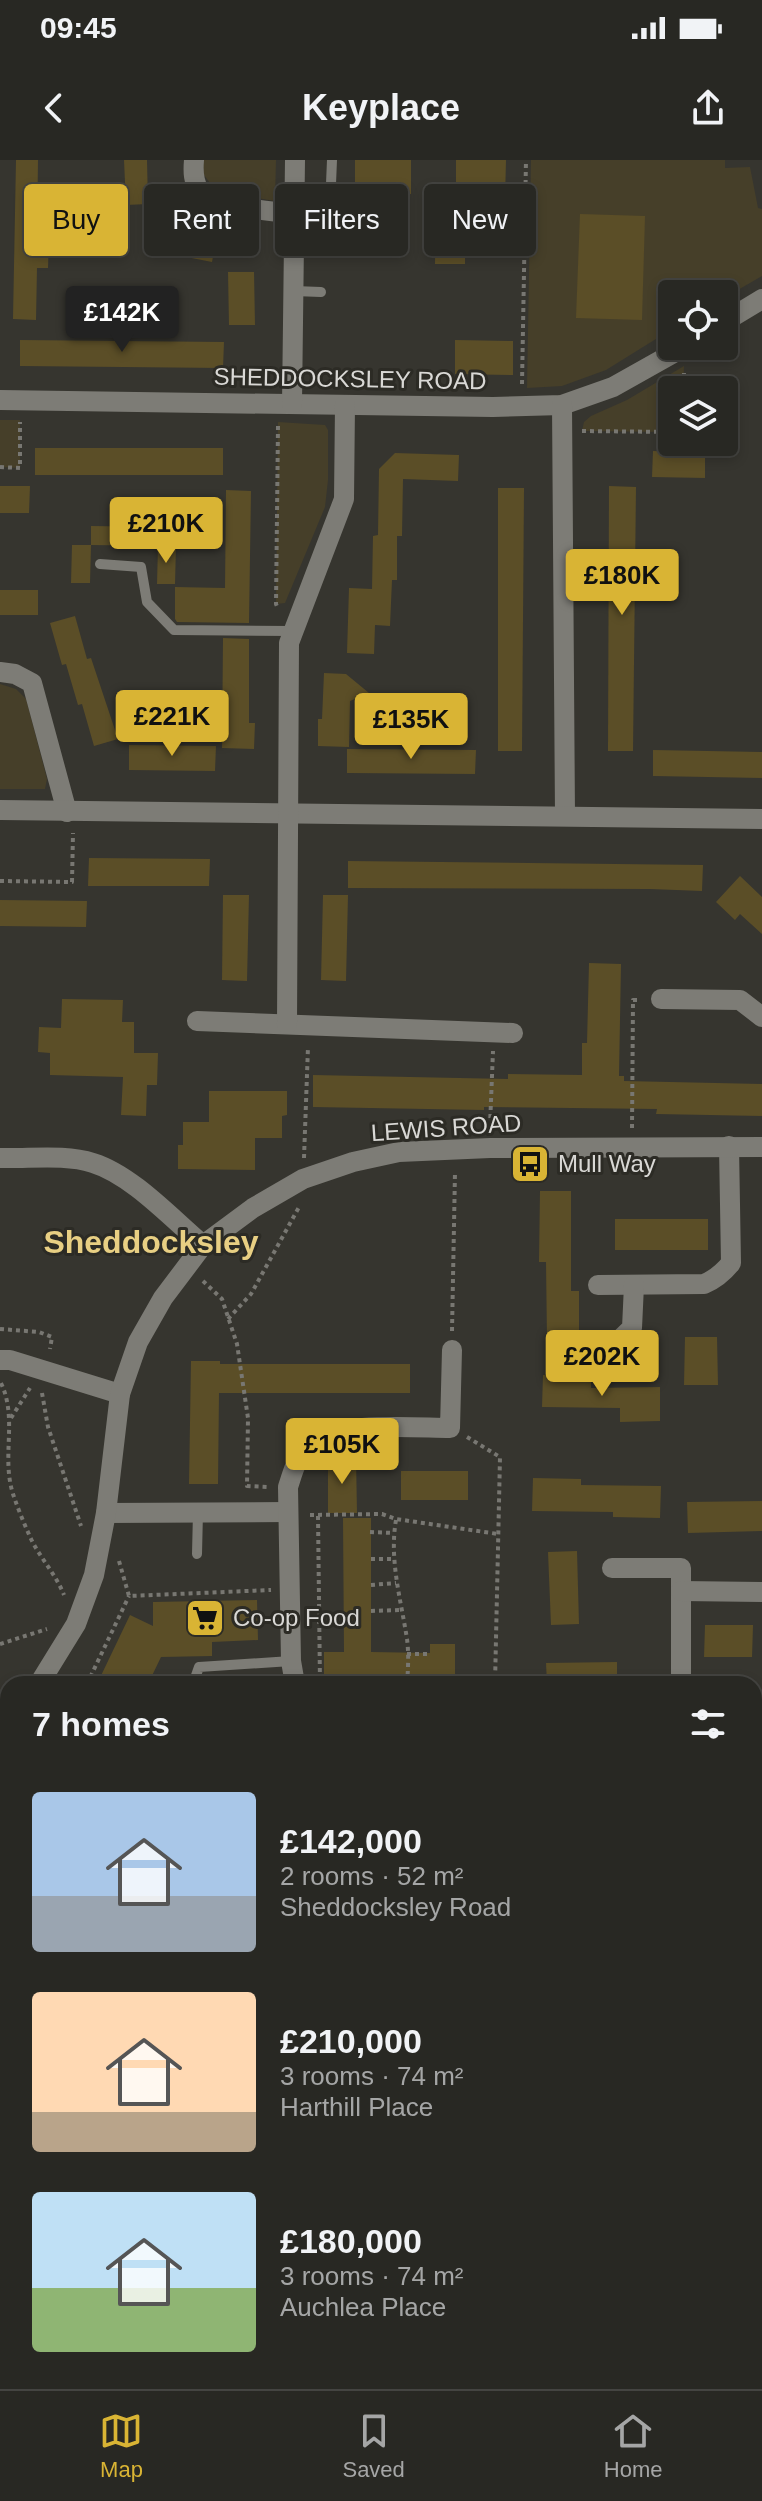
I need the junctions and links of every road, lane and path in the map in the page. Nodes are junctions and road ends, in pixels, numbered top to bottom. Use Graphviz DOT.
graph roads {
  1 [pos="194,160"];
  2 [pos="295,160"];
  3 [pos="332,160"];
  4 [pos="526,160"];
  5 [pos="295,184"];
  6 [pos="331,184"];
  7 [pos="275,211"];
  8 [pos="294,256"];
  9 [pos="294,291"];
  10 [pos="321,292"];
  11 [pos="762,299"];
  12 [pos="738,314"];
  13 [pos="661,360"];
  14 [pos="10,400"];
  15 [pos="285,404"];
  16 [pos="345,405"];
  17 [pos="562,405"];
  18 [pos="522,406"];
  19 [pos="563,431"];
  20 [pos="658,432"];
  21 [pos="0,467"];
  22 [pos="100,564"];
  23 [pos="292,631"];
  24 [pos="0,672"];
  25 [pos="0,810"];
  26 [pos="67,812"];
  27 [pos="288,815"];
  28 [pos="565,816"];
  29 [pos="762,819"];
  30 [pos="0,881"];
  31 [pos="661,999"];
  32 [pos="762,1017"];
  33 [pos="197,1021"];
  34 [pos="287,1024"];
  35 [pos="503,1033"];
  36 [pos="729,1146"];
  37 [pos="632,1147"];
  38 [pos="762,1147"];
  39 [pos="490,1148"];
  40 [pos="455,1149"];
  41 [pos="0,1158"];
  42 [pos="203,1245"];
  43 [pos="186,1267"];
  44 [pos="598,1285"];
  45 [pos="634,1285"];
  46 [pos="0,1329"];
  47 [pos="452,1350"];
  48 [pos="606,1353"];
  49 [pos="0,1360"];
  50 [pos="44,1371"];
  51 [pos="0,1382"];
  52 [pos="120,1394"];
  53 [pos="11,1419"];
  54 [pos="450,1428"];
  55 [pos="288,1487"];
  56 [pos="198,1512"];
  57 [pos="288,1512"];
  58 [pos="106,1513"];
  59 [pos="318,1516"];
  60 [pos="396,1519"];
  61 [pos="82,1530"];
  62 [pos="370,1532"];
  63 [pos="394,1533"];
  64 [pos="498,1534"];
  65 [pos="197,1554"];
  66 [pos="117,1555"];
  67 [pos="371,1559"];
  68 [pos="395,1559"];
  69 [pos="612,1568"];
  70 [pos="396,1583"];
  71 [pos="371,1585"];
  72 [pos="289,1590"];
  73 [pos="681,1591"];
  74 [pos="762,1592"];
  75 [pos="129,1596"];
  76 [pos="400,1610"];
  77 [pos="371,1611"];
  78 [pos="76,1624"];
  79 [pos="0,1644"];
  80 [pos="407,1654"];
  81 [pos="430,1654"];
  82 [pos="291,1661"];
  83 [pos="44,1676"];
  84 [pos="91,1676"];
  85 [pos="196,1676"];
  86 [pos="294,1676"];
  87 [pos="320,1676"];
  88 [pos="407,1676"];
  89 [pos="495,1676"];
  90 [pos="681,1676"];
  1 -- 7 [label="street"];
  2 -- 5 [label="street"];
  3 -- 6 [label="lane"];
  4 -- 18 [label="path"];
  8 -- 9 [label="street"];
  9 -- 10 [label="lane"];
  9 -- 15 [label="street"];
  11 -- 12 [label="street"];
  13 -- 17 [label="street, SHEDDOCKSLEY ROAD"];
  14 -- 15 [label="street, SHEDDOCKSLEY ROAD"];
  14 -- 21 [label="path"];
  15 -- 16 [label="street, SHEDDOCKSLEY ROAD"];
  15 -- 23 [label="path"];
  16 -- 18 [label="street, SHEDDOCKSLEY ROAD"];
  16 -- 23 [label="street"];
  17 -- 18 [label="street, SHEDDOCKSLEY ROAD"];
  17 -- 19 [label="street"];
  19 -- 20 [label="path"];
  19 -- 28 [label="street"];
  22 -- 23 [label="lane"];
  23 -- 27 [label="street"];
  24 -- 26 [label="street"];
  25 -- 26 [label="street"];
  26 -- 27 [label="street"];
  26 -- 30 [label="path"];
  27 -- 28 [label="street"];
  27 -- 34 [label="street"];
  28 -- 29 [label="street"];
  31 -- 32 [label="street"];
  31 -- 37 [label="path"];
  33 -- 34 [label="street"];
  34 -- 35 [label="street"];
  35 -- 39 [label="path"];
  36 -- 37 [label="street, LEWIS ROAD"];
  36 -- 38 [label="street, LEWIS ROAD"];
  36 -- 45 [label="street"];
  37 -- 39 [label="street, LEWIS ROAD"];
  39 -- 40 [label="street, LEWIS ROAD"];
  40 -- 42 [label="street, LEWIS ROAD"];
  40 -- 47 [label="path"];
  41 -- 42 [label="street"];
  42 -- 43 [label="street, LEWIS ROAD"];
  43 -- 52 [label="street, LEWIS ROAD"];
  43 -- 55 [label="path"];
  44 -- 45 [label="street"];
  45 -- 48 [label="street"];
  46 -- 50 [label="path"];
  47 -- 54 [label="street"];
  49 -- 50 [label="street"];
  50 -- 52 [label="street"];
  50 -- 53 [label="path"];
  50 -- 61 [label="path"];
  51 -- 53 [label="path"];
  52 -- 58 [label="street, LEWIS ROAD"];
  53 -- 78 [label="path"];
  54 -- 55 [label="street"];
  54 -- 64 [label="path"];
  55 -- 57 [label="street"];
  56 -- 57 [label="street"];
  56 -- 58 [label="street"];
  56 -- 65 [label="lane"];
  57 -- 59 [label="path"];
  57 -- 72 [label="street"];
  58 -- 78 [label="street, LEWIS ROAD"];
  59 -- 60 [label="path"];
  59 -- 87 [label="path"];
  60 -- 63 [label="path"];
  60 -- 64 [label="path"];
  62 -- 63 [label="path"];
  63 -- 68 [label="path"];
  64 -- 89 [label="path"];
  66 -- 75 [label="path"];
  67 -- 68 [label="path"];
  68 -- 70 [label="path"];
  69 -- 73 [label="street"];
  70 -- 71 [label="path"];
  70 -- 76 [label="path"];
  72 -- 75 [label="path"];
  72 -- 82 [label="street"];
  73 -- 74 [label="street"];
  73 -- 90 [label="street"];
  75 -- 84 [label="path"];
  76 -- 77 [label="path"];
  76 -- 80 [label="path"];
  78 -- 79 [label="path"];
  78 -- 83 [label="street, LEWIS ROAD"];
  80 -- 81 [label="path"];
  80 -- 88 [label="path"];
  82 -- 85 [label="lane"];
  82 -- 86 [label="street"];
}
